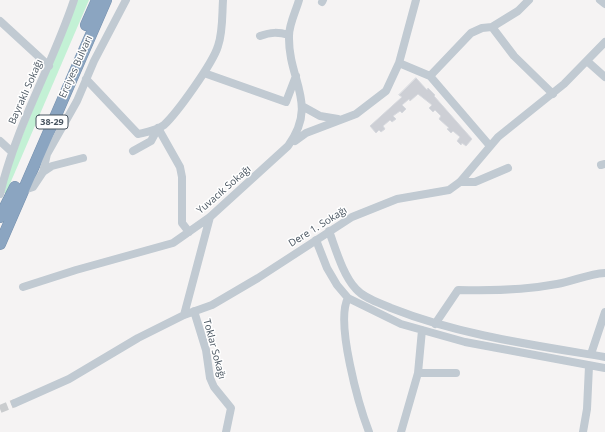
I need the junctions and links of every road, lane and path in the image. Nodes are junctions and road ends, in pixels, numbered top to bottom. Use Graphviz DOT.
graph roads {
  1 [pos="74,0"];
  2 [pos="97,0"];
  3 [pos="106,0"];
  4 [pos="126,0"];
  5 [pos="223,0"];
  6 [pos="299,0"];
  7 [pos="416,0"];
  8 [pos="528,0"];
  9 [pos="600,0"];
  10 [pos="605,4"];
  11 [pos="0,21"];
  12 [pos="492,28"];
  13 [pos="289,35"];
  14 [pos="260,36"];
  15 [pos="605,42"];
  16 [pos="587,61"];
  17 [pos="399,63"];
  18 [pos="49,66"];
  19 [pos="204,73"];
  20 [pos="604,73"];
  21 [pos="296,76"];
  22 [pos="430,76"];
  23 [pos="86,79"];
  24 [pos="553,94"];
  25 [pos="302,106"];
  26 [pos="340,120"];
  27 [pos="158,128"];
  28 [pos="0,141"];
  29 [pos="288,146"];
  30 [pos="490,146"];
  31 [pos="132,151"];
  32 [pos="12,152"];
  33 [pos="83,158"];
  34 [pos="508,168"];
  35 [pos="43,172"];
  36 [pos="1,181"];
  37 [pos="460,182"];
  38 [pos="23,188"];
  39 [pos="0,194"];
  40 [pos="0,217"];
  41 [pos="210,217"];
  42 [pos="189,232"];
  43 [pos="329,232"];
  44 [pos="316,240"];
  45 [pos="0,244"];
  46 [pos="605,273"];
  47 [pos="23,287"];
  48 [pos="348,298"];
  49 [pos="194,311"];
  50 [pos="605,312"];
  51 [pos="184,315"];
  52 [pos="435,324"];
  53 [pos="422,330"];
  54 [pos="591,354"];
  55 [pos="605,357"];
  56 [pos="589,366"];
  57 [pos="605,368"];
  58 [pos="418,373"];
  59 [pos="456,373"];
  60 [pos="15,403"];
  61 [pos="226,432"];
  62 [pos="369,432"];
  63 [pos="401,432"];
  64 [pos="583,432"];
  1 -- 18 [label="street, Bayraklı Sokağı"];
  2 -- 40 [label="highway, Erciyes Bulvarı / 38-29"];
  3 -- 38 [label="highway, Erciyes Bulvarı / 38-29"];
  4 -- 23 [label="street"];
  5 -- 19 [label="street"];
  6 -- 13 [label="street, Yuvacık Sokağı"];
  7 -- 17 [label="street"];
  8 -- 12 [label="street"];
  9 -- 10 [label="street"];
  11 -- 18 [label="street"];
  12 -- 22 [label="street"];
  12 -- 24 [label="street"];
  13 -- 14 [label="street"];
  13 -- 21 [label="street, Yuvacık Sokağı"];
  15 -- 16 [label="street, Dere 1. Sokağı"];
  16 -- 20 [label="street"];
  16 -- 24 [label="street, Dere 1. Sokağı"];
  17 -- 22 [label="street"];
  17 -- 26 [label="street"];
  18 -- 32 [label="street, Bayraklı Sokağı"];
  19 -- 21 [label="street"];
  19 -- 27 [label="street"];
  21 -- 25 [label="street, Yuvacık Sokağı"];
  22 -- 30 [label="street"];
  23 -- 27 [label="street"];
  23 -- 35 [label="street"];
  24 -- 30 [label="street, Dere 1. Sokağı"];
  25 -- 26 [label="street"];
  25 -- 29 [label="street, Yuvacık Sokağı"];
  26 -- 29 [label="street"];
  27 -- 31 [label="street"];
  27 -- 42 [label="street"];
  28 -- 32 [label="street"];
  29 -- 41 [label="street, Yuvacık Sokağı"];
  30 -- 37 [label="street, Dere 1. Sokağı"];
  32 -- 36 [label="street, Bayraklı Sokağı"];
  33 -- 35 [label="street"];
  34 -- 37 [label="street"];
  35 -- 38 [label="street"];
  36 -- 39 [label="street, Bayraklı Sokağı"];
  37 -- 43 [label="street, Dere 1. Sokağı"];
  38 -- 45 [label="highway, Erciyes Bulvarı / 38-29"];
  41 -- 42 [label="street, Yuvacık Sokağı"];
  41 -- 51 [label="street"];
  42 -- 47 [label="street, Yuvacık Sokağı"];
  43 -- 44 [label="street, Dere 1. Sokağı"];
  43 -- 52 [label="street"];
  44 -- 48 [label="street"];
  44 -- 49 [label="street, Dere 1. Sokağı"];
  46 -- 52 [label="street"];
  48 -- 53 [label="street"];
  48 -- 62 [label="street"];
  49 -- 51 [label="street, Dere 1. Sokağı"];
  49 -- 61 [label="street, Toklar Sokağı"];
  50 -- 54 [label="street"];
  51 -- 60 [label="street, Dere 1. Sokağı"];
  52 -- 54 [label="street"];
  53 -- 56 [label="street"];
  53 -- 58 [label="street"];
  54 -- 55 [label="street"];
  56 -- 57 [label="street"];
  56 -- 64 [label="street"];
  58 -- 59 [label="street"];
  58 -- 63 [label="street"];
}
